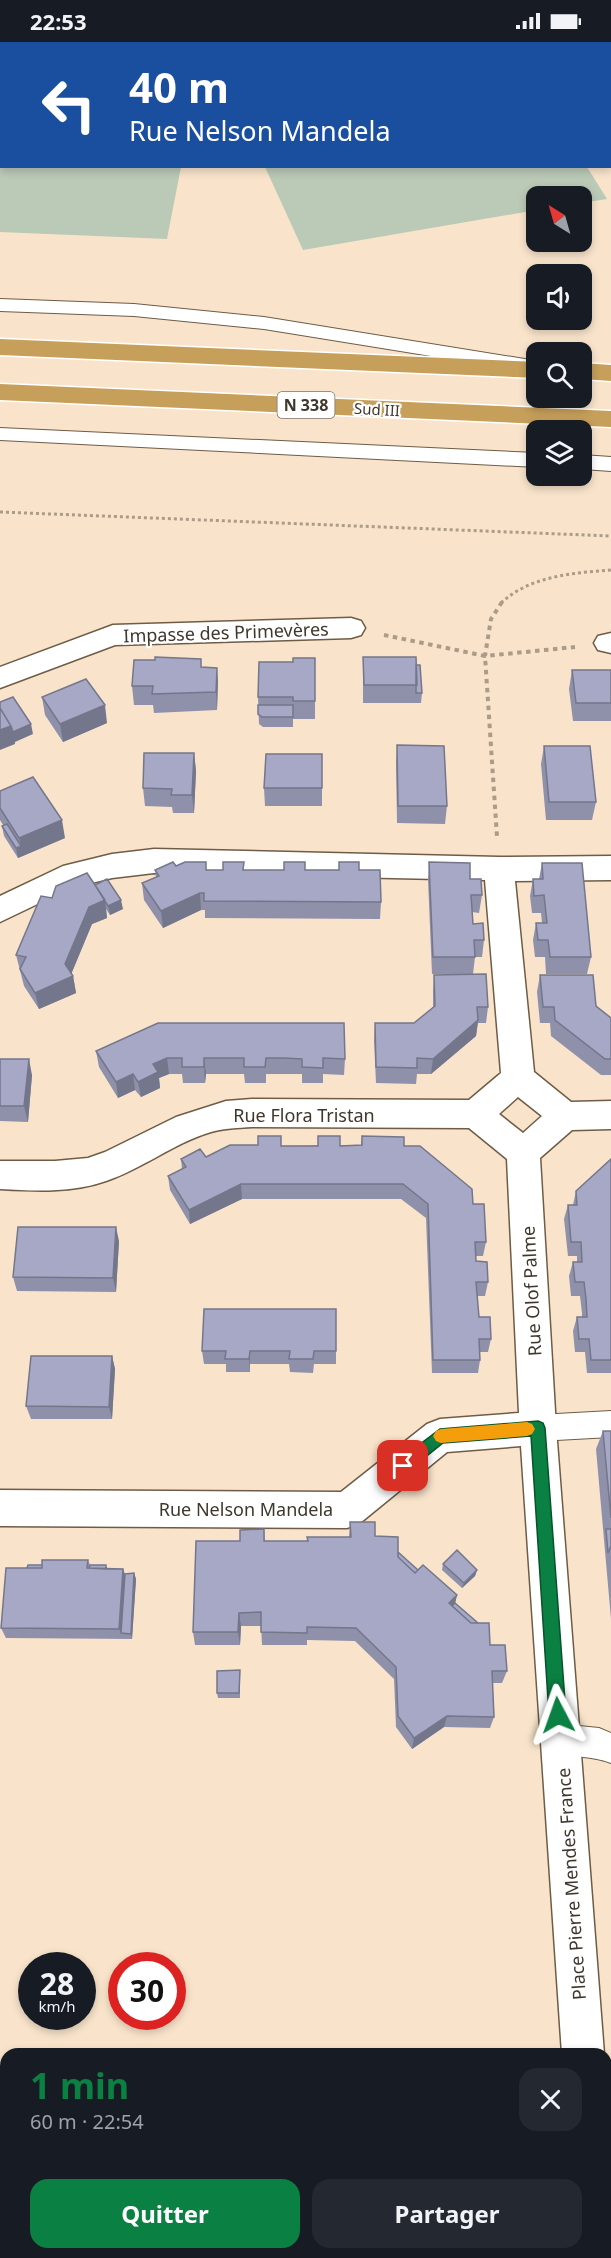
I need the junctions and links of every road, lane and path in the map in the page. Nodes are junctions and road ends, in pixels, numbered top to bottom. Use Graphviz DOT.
graph roads {
  1 [pos="0,305"];
  2 [pos="0,346"];
  3 [pos="526,366"];
  4 [pos="526,368"];
  5 [pos="592,372"];
  6 [pos="611,373"];
  7 [pos="0,392"];
  8 [pos="611,419"];
  9 [pos="0,434"];
  10 [pos="526,459"];
  11 [pos="592,463"];
  12 [pos="611,464"];
  13 [pos="0,512"];
  14 [pos="611,536"];
  15 [pos="611,570"];
  16 [pos="351,628"];
  17 [pos="610,643"];
  18 [pos="485,656"];
  19 [pos="0,678"];
  20 [pos="611,868"];
  21 [pos="499,869"];
  22 [pos="0,910"];
  23 [pos="518,1078"];
  24 [pos="476,1114"];
  25 [pos="611,1115"];
  26 [pos="565,1116"];
  27 [pos="523,1153"];
  28 [pos="0,1176"];
  29 [pos="611,1424"];
  30 [pos="538,1428"];
  31 [pos="0,1508"];
  32 [pos="559,1739"];
  33 [pos="611,1748"];
  34 [pos="583,2048"];
  1 -- 3 [label="lane"];
  2 -- 4 [label="highway"];
  5 -- 6 [label="highway"];
  7 -- 8 [label="highway, Sud III / N 338"];
  9 -- 10 [label="lane"];
  11 -- 12 [label="lane"];
  13 -- 14 [label="path"];
  15 -- 18 [label="path"];
  16 -- 18 [label="path"];
  16 -- 19 [label="street, Impasse des Primevères"];
  17 -- 18 [label="path"];
  18 -- 21 [label="path"];
  20 -- 21 [label="street"];
  21 -- 22 [label="street"];
  21 -- 23 [label="street"];
  23 -- 24 [label="street"];
  23 -- 26 [label="street"];
  24 -- 27 [label="street"];
  24 -- 28 [label="street, Rue Flora Tristan"];
  25 -- 26 [label="street"];
  26 -- 27 [label="street"];
  27 -- 30 [label="street, Rue Olof Palme"];
  29 -- 30 [label="lane"];
  30 -- 31 [label="street, Rue Nelson Mandela"];
  30 -- 32 [label="street, Place Pierre Mendes France"];
  32 -- 33 [label="lane"];
  32 -- 34 [label="street, Place Pierre Mendes France"];
}
